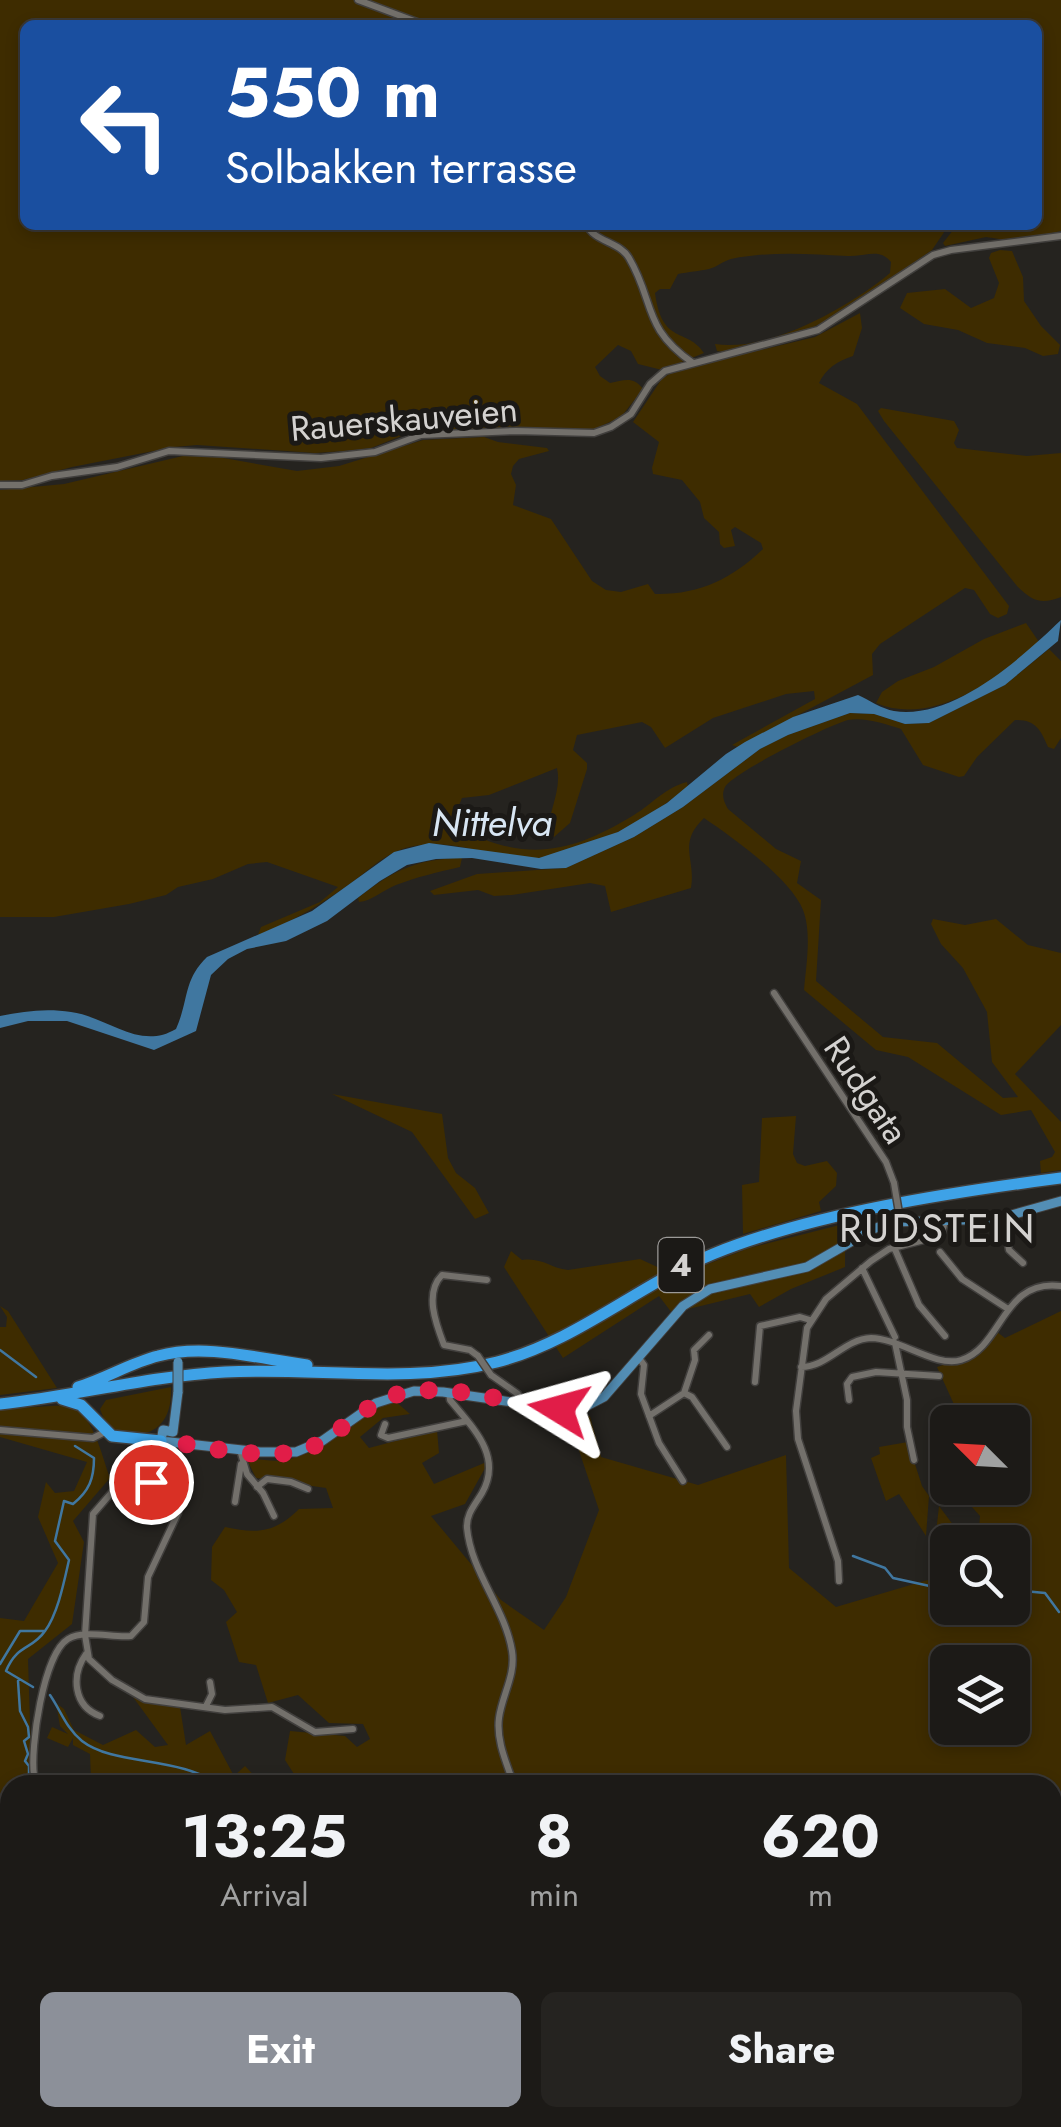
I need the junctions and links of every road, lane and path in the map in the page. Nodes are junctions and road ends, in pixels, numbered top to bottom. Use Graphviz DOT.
graph roads {
  1 [pos="358,0"];
  2 [pos="412,20"];
  3 [pos="590,230"];
  4 [pos="1061,236"];
  5 [pos="693,362"];
  6 [pos="0,485"];
  7 [pos="774,993"];
  8 [pos="1061,1176"];
  9 [pos="1061,1201"];
  10 [pos="900,1217"];
  11 [pos="1002,1218"];
  12 [pos="946,1220"];
  13 [pos="894,1248"];
  14 [pos="940,1252"];
  15 [pos="1023,1263"];
  16 [pos="862,1268"];
  17 [pos="487,1280"];
  18 [pos="1061,1286"];
  19 [pos="1008,1309"];
  20 [pos="810,1320"];
  21 [pos="709,1335"];
  22 [pos="945,1336"];
  23 [pos="895,1340"];
  24 [pos="178,1357"];
  25 [pos="638,1358"];
  26 [pos="801,1368"];
  27 [pos="336,1369"];
  28 [pos="314,1371"];
  29 [pos="900,1372"];
  30 [pos="939,1376"];
  31 [pos="755,1382"];
  32 [pos="112,1387"];
  33 [pos="449,1392"];
  34 [pos="684,1392"];
  35 [pos="53,1397"];
  36 [pos="849,1400"];
  37 [pos="31,1401"];
  38 [pos="519,1403"];
  39 [pos="0,1404"];
  40 [pos="649,1416"];
  41 [pos="96,1421"];
  42 [pos="468,1421"];
  43 [pos="386,1424"];
  44 [pos="0,1430"];
  45 [pos="105,1432"];
  46 [pos="167,1436"];
  47 [pos="727,1447"];
  48 [pos="240,1450"];
  49 [pos="914,1460"];
  50 [pos="242,1463"];
  51 [pos="172,1467"];
  52 [pos="683,1481"];
  53 [pos="257,1486"];
  54 [pos="308,1489"];
  55 [pos="235,1502"];
  56 [pos="274,1516"];
  57 [pos="838,1581"];
  58 [pos="85,1635"];
  59 [pos="86,1654"];
  60 [pos="210,1682"];
  61 [pos="206,1706"];
  62 [pos="100,1716"];
  63 [pos="353,1728"];
  64 [pos="34,1775"];
  65 [pos="511,1775"];
  1 -- 2 [label="street"];
  3 -- 5 [label="street"];
  4 -- 5 [label="street, Rauerskauveien"];
  5 -- 6 [label="street, Rauerskauveien"];
  7 -- 10 [label="street, Rudgata, bridge"];
  8 -- 27 [label="highway, 4"];
  8 -- 28 [label="highway, 4"];
  9 -- 11 [label="main road"];
  10 -- 12 [label="main road"];
  10 -- 25 [label="main road"];
  11 -- 12 [label="main road"];
  11 -- 15 [label="street"];
  12 -- 13 [label="street"];
  13 -- 16 [label="street"];
  13 -- 22 [label="street"];
  14 -- 19 [label="street"];
  16 -- 20 [label="street"];
  16 -- 23 [label="street"];
  17 -- 38 [label="street, bridge"];
  18 -- 19 [label="street"];
  19 -- 23 [label="street"];
  20 -- 26 [label="street"];
  20 -- 31 [label="street"];
  21 -- 34 [label="street"];
  23 -- 26 [label="street"];
  23 -- 29 [label="street"];
  24 -- 27 [label="highway, 4"];
  24 -- 37 [label="highway, 4"];
  24 -- 46 [label="main road, bridge"];
  25 -- 38 [label="main road"];
  25 -- 40 [label="street"];
  26 -- 57 [label="street"];
  27 -- 28 [label="highway, 4"];
  28 -- 32 [label="highway, 4"];
  29 -- 30 [label="street"];
  29 -- 36 [label="street"];
  29 -- 49 [label="street"];
  32 -- 35 [label="highway, 4"];
  32 -- 41 [label="highway"];
  33 -- 38 [label="main road"];
  33 -- 42 [label="street"];
  33 -- 48 [label="main road"];
  34 -- 40 [label="street"];
  34 -- 47 [label="street"];
  35 -- 37 [label="highway, 4"];
  35 -- 41 [label="highway"];
  37 -- 39 [label="highway, 4"];
  40 -- 52 [label="street"];
  41 -- 45 [label="highway"];
  42 -- 43 [label="street"];
  42 -- 65 [label="street"];
  44 -- 45 [label="street"];
  45 -- 46 [label="highway"];
  46 -- 48 [label="main road"];
  46 -- 51 [label="street"];
  48 -- 50 [label="street"];
  50 -- 53 [label="street"];
  50 -- 55 [label="street"];
  51 -- 58 [label="street"];
  51 -- 58 [label="street"];
  53 -- 54 [label="street"];
  53 -- 56 [label="street"];
  58 -- 59 [label="street"];
  58 -- 64 [label="street"];
  59 -- 61 [label="street"];
  59 -- 62 [label="street"];
  60 -- 61 [label="street"];
  61 -- 63 [label="street"];
}
